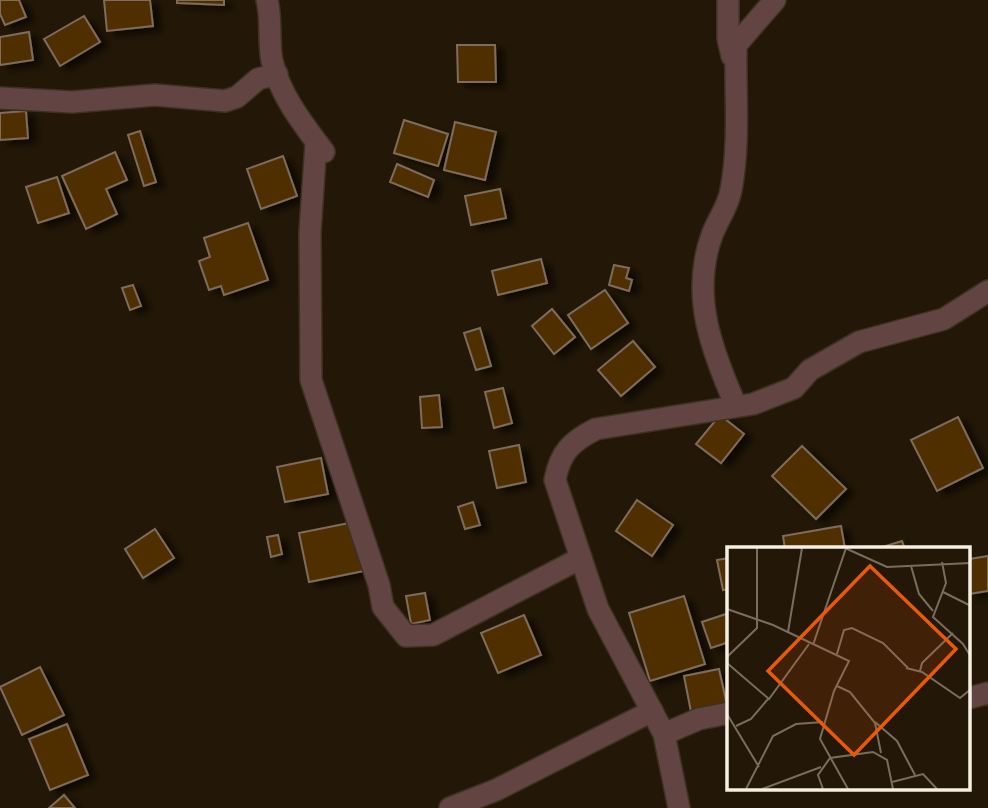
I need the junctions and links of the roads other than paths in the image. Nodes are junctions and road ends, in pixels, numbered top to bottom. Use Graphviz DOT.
graph roads {
  1 [pos="267,0"];
  2 [pos="729,0"];
  3 [pos="775,0"];
  4 [pos="276,74"];
  5 [pos="738,82"];
  6 [pos="0,98"];
  7 [pos="983,304"];
  8 [pos="736,406"];
  9 [pos="581,558"];
  10 [pos="988,694"];
  11 [pos="970,698"];
  12 [pos="652,711"];
  13 [pos="727,713"];
  14 [pos="664,734"];
  15 [pos="450,808"];
  16 [pos="679,808"];
  1 -- 4 [label="street"];
  2 -- 5 [label="street"];
  3 -- 5 [label="street"];
  4 -- 6 [label="street"];
  4 -- 9 [label="street"];
  5 -- 8 [label="street"];
  7 -- 8 [label="street"];
  8 -- 9 [label="street"];
  9 -- 12 [label="street"];
  10 -- 11 [label="street"];
  12 -- 14 [label="street"];
  12 -- 15 [label="street"];
  13 -- 14 [label="street"];
  14 -- 16 [label="street"];
}
